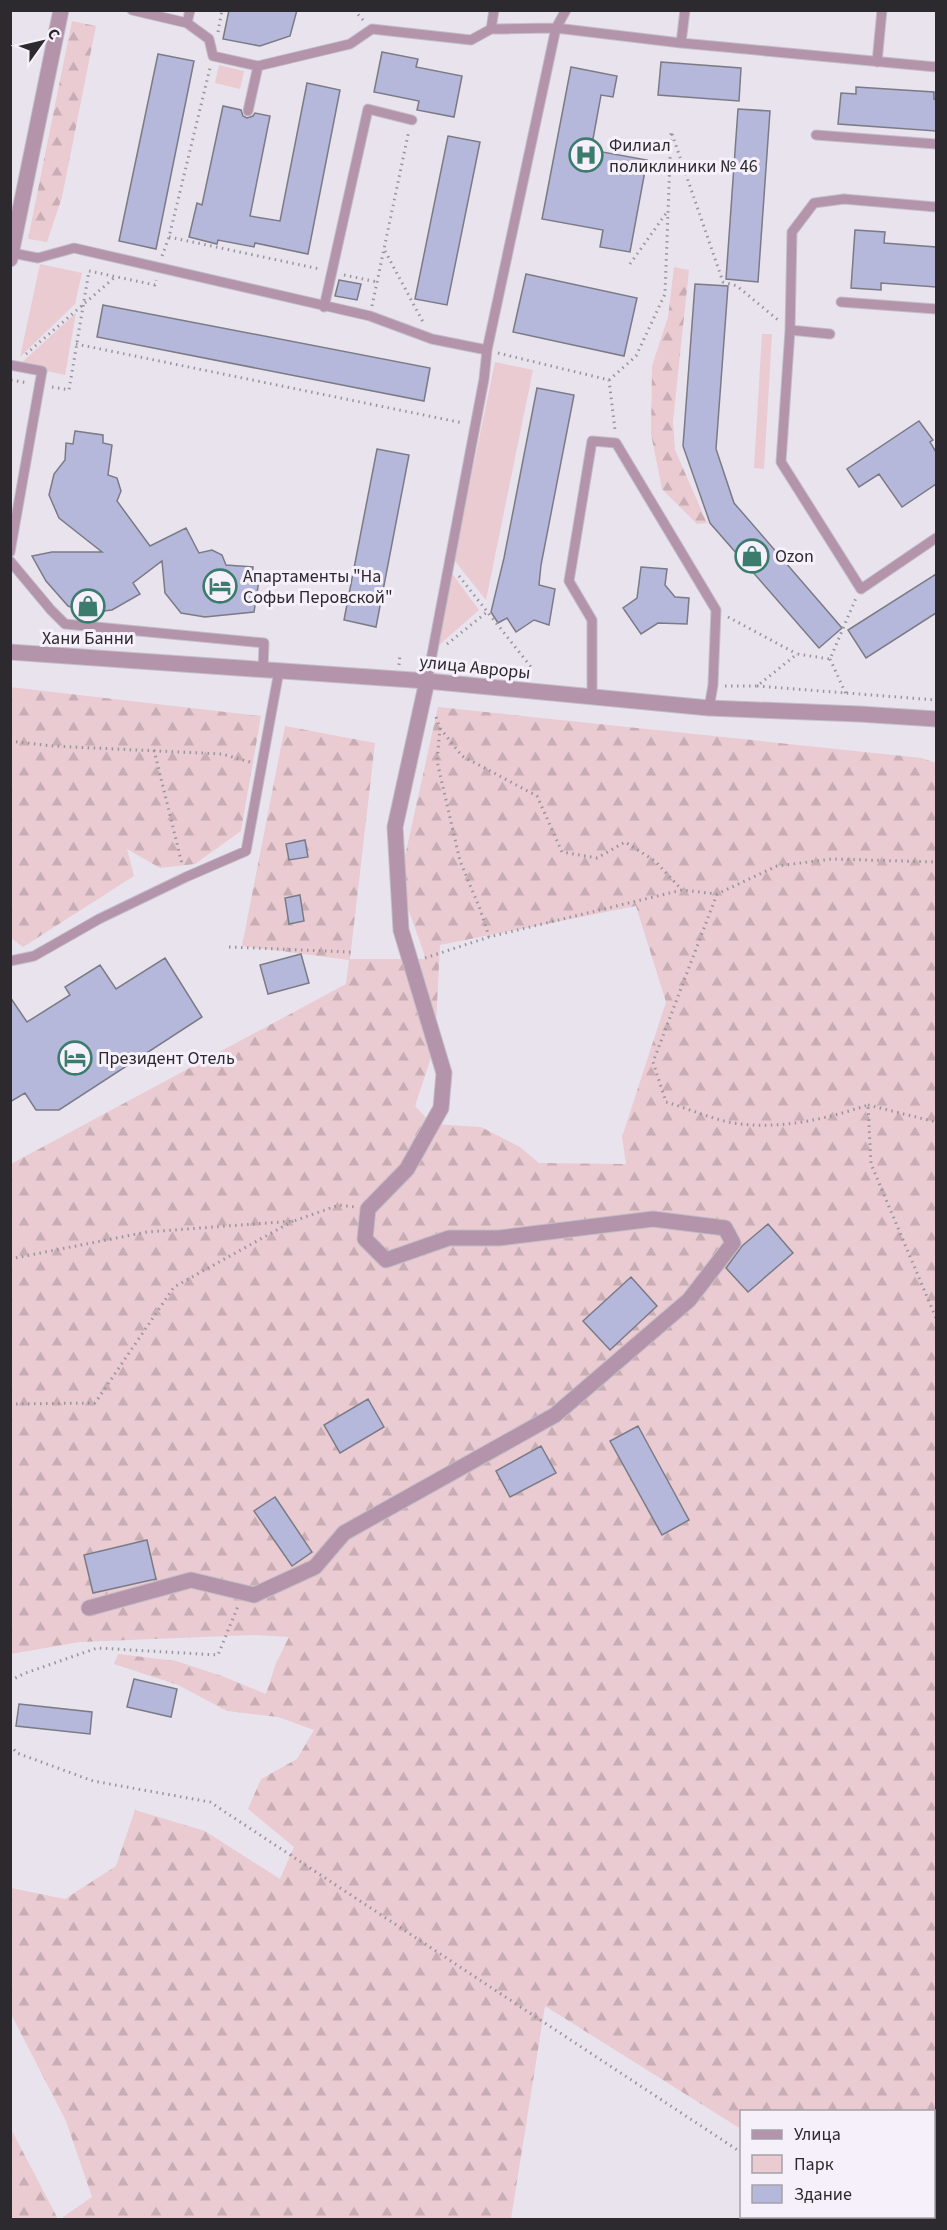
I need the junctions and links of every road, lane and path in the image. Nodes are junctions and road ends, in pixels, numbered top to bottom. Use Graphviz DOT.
graph roads {
  1 [pos="60,10"];
  2 [pos="132,10"];
  3 [pos="190,10"];
  4 [pos="222,10"];
  5 [pos="494,10"];
  6 [pos="566,10"];
  7 [pos="685,10"];
  8 [pos="882,10"];
  9 [pos="187,23"];
  10 [pos="556,28"];
  11 [pos="491,29"];
  12 [pos="681,43"];
  13 [pos="213,56"];
  14 [pos="877,62"];
  15 [pos="258,66"];
  16 [pos="936,67"];
  17 [pos="248,111"];
  18 [pos="412,120"];
  19 [pos="816,135"];
  20 [pos="936,144"];
  21 [pos="936,207"];
  22 [pos="668,212"];
  23 [pos="169,237"];
  24 [pos="384,250"];
  25 [pos="11,256"];
  26 [pos="630,264"];
  27 [pos="158,268"];
  28 [pos="333,272"];
  29 [pos="115,277"];
  30 [pos="378,282"];
  31 [pos="841,302"];
  32 [pos="82,303"];
  33 [pos="324,307"];
  34 [pos="936,309"];
  35 [pos="370,316"];
  36 [pos="790,330"];
  37 [pos="830,334"];
  38 [pos="432,339"];
  39 [pos="76,344"];
  40 [pos="487,350"];
  41 [pos="12,365"];
  42 [pos="11,380"];
  43 [pos="609,380"];
  44 [pos="39,385"];
  45 [pos="475,425"];
  46 [pos="616,443"];
  47 [pos="936,538"];
  48 [pos="10,552"];
  49 [pos="10,561"];
  50 [pos="449,563"];
  51 [pos="861,589"];
  52 [pos="716,610"];
  53 [pos="487,612"];
  54 [pos="10,652"];
  55 [pos="797,654"];
  56 [pos="431,657"];
  57 [pos="830,659"];
  58 [pos="531,667"];
  59 [pos="271,670"];
  60 [pos="427,681"];
  61 [pos="713,686"];
  62 [pos="756,686"];
  63 [pos="846,694"];
  64 [pos="592,698"];
  65 [pos="936,699"];
  66 [pos="709,708"];
  67 [pos="936,719"];
  68 [pos="10,741"];
  69 [pos="154,750"];
  70 [pos="262,766"];
  71 [pos="936,862"];
  72 [pos="186,877"];
  73 [pos="682,890"];
  74 [pos="717,894"];
  75 [pos="489,937"];
  76 [pos="229,947"];
  77 [pos="351,952"];
  78 [pos="10,961"];
  79 [pos="411,964"];
  80 [pos="868,1105"];
  81 [pos="936,1122"];
  82 [pos="368,1209"];
  83 [pos="294,1221"];
  84 [pos="10,1259"];
  85 [pos="936,1318"];
  86 [pos="10,1404"];
  87 [pos="243,1593"];
  88 [pos="89,1608"];
  89 [pos="10,1681"];
  90 [pos="10,1745"];
  91 [pos="740,2152"];
  1 -- 25 [label="street"];
  2 -- 9 [label="lane"];
  3 -- 9 [label="lane"];
  4 -- 13 [label="path"];
  5 -- 11 [label="lane"];
  6 -- 10 [label="lane"];
  7 -- 12 [label="lane"];
  8 -- 14 [label="lane"];
  9 -- 13 [label="lane"];
  10 -- 11 [label="lane"];
  10 -- 12 [label="lane"];
  10 -- 40 [label="lane"];
  11 -- 15 [label="lane"];
  12 -- 14 [label="lane"];
  13 -- 15 [label="lane"];
  13 -- 23 [label="path"];
  14 -- 16 [label="lane"];
  15 -- 17 [label="lane"];
  18 -- 24 [label="path"];
  18 -- 28 [label="lane"];
  19 -- 20 [label="lane"];
  21 -- 36 [label="lane"];
  22 -- 26 [label="path"];
  22 -- 36 [label="path"];
  22 -- 43 [label="path"];
  23 -- 27 [label="path"];
  23 -- 28 [label="path"];
  24 -- 30 [label="path"];
  24 -- 38 [label="path"];
  25 -- 27 [label="lane"];
  27 -- 29 [label="path"];
  27 -- 33 [label="lane"];
  28 -- 30 [label="path"];
  28 -- 33 [label="lane"];
  29 -- 32 [label="path"];
  29 -- 32 [label="path"];
  30 -- 35 [label="path"];
  31 -- 34 [label="lane"];
  32 -- 39 [label="path"];
  32 -- 41 [label="path"];
  33 -- 35 [label="lane"];
  35 -- 38 [label="lane"];
  36 -- 37 [label="lane"];
  36 -- 51 [label="lane"];
  38 -- 40 [label="lane"];
  39 -- 44 [label="path"];
  39 -- 45 [label="path"];
  40 -- 43 [label="path"];
  40 -- 45 [label="lane"];
  41 -- 44 [label="lane"];
  42 -- 44 [label="path"];
  43 -- 46 [label="path"];
  44 -- 48 [label="lane"];
  45 -- 50 [label="lane"];
  46 -- 52 [label="lane"];
  46 -- 64 [label="lane"];
  47 -- 51 [label="lane"];
  49 -- 59 [label="lane"];
  50 -- 53 [label="path"];
  50 -- 56 [label="lane"];
  51 -- 57 [label="path"];
  52 -- 55 [label="path"];
  52 -- 61 [label="lane"];
  53 -- 56 [label="path"];
  53 -- 58 [label="path"];
  54 -- 59 [label="street, улица Авроры"];
  55 -- 57 [label="path"];
  55 -- 62 [label="path"];
  56 -- 60 [label="lane"];
  57 -- 63 [label="path"];
  59 -- 60 [label="street, улица Авроры"];
  59 -- 70 [label="lane"];
  60 -- 64 [label="street, улица Авроры"];
  60 -- 79 [label="street"];
  61 -- 62 [label="path"];
  61 -- 66 [label="lane"];
  62 -- 63 [label="path"];
  63 -- 65 [label="path"];
  64 -- 66 [label="street, улица Авроры"];
  66 -- 67 [label="street, улица Авроры"];
  68 -- 69 [label="path"];
  69 -- 70 [label="path"];
  69 -- 72 [label="path"];
  70 -- 72 [label="lane"];
  71 -- 74 [label="path"];
  72 -- 78 [label="lane"];
  73 -- 74 [label="path"];
  73 -- 75 [label="path"];
  73 -- 75 [label="path"];
  74 -- 80 [label="path"];
  75 -- 79 [label="path"];
  76 -- 77 [label="path"];
  79 -- 82 [label="street"];
  80 -- 81 [label="path"];
  80 -- 85 [label="path"];
  82 -- 83 [label="path"];
  82 -- 87 [label="street"];
  83 -- 84 [label="path"];
  83 -- 86 [label="path"];
  87 -- 88 [label="street"];
  87 -- 89 [label="path"];
  90 -- 91 [label="path"];
}
